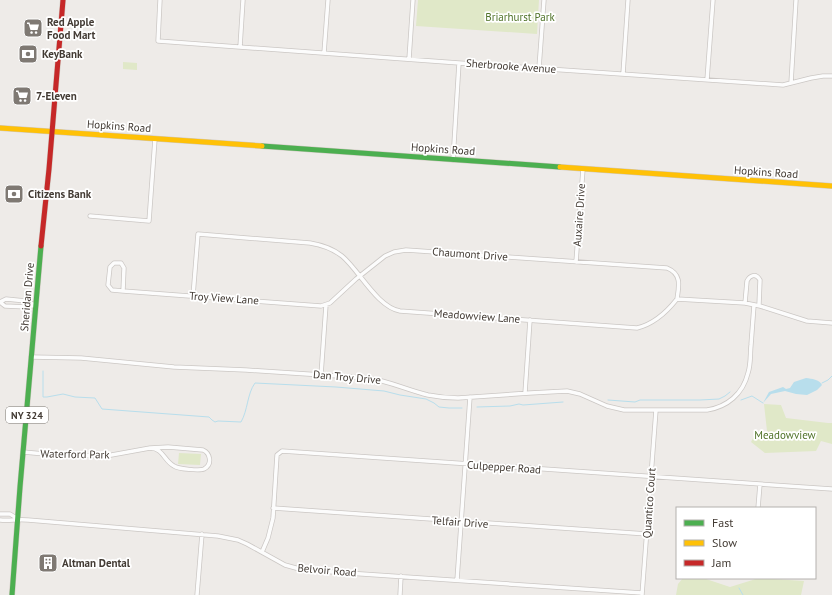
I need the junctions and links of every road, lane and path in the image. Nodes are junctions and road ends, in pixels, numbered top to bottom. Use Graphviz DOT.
graph roads {
  1 [pos="63,0"];
  2 [pos="160,0"];
  3 [pos="243,0"];
  4 [pos="328,0"];
  5 [pos="413,0"];
  6 [pos="544,0"];
  7 [pos="628,0"];
  8 [pos="712,0"];
  9 [pos="796,0"];
  10 [pos="240,47"];
  11 [pos="324,53"];
  12 [pos="408,59"];
  13 [pos="459,63"];
  14 [pos="539,68"];
  15 [pos="623,74"];
  16 [pos="832,76"];
  17 [pos="707,80"];
  18 [pos="791,83"];
  19 [pos="0,128"];
  20 [pos="52,131"];
  21 [pos="155,139"];
  22 [pos="453,160"];
  23 [pos="582,169"];
  24 [pos="832,186"];
  25 [pos="90,216"];
  26 [pos="576,262"];
  27 [pos="360,276"];
  28 [pos="123,291"];
  29 [pos="193,296"];
  30 [pos="677,299"];
  31 [pos="0,302"];
  32 [pos="745,303"];
  33 [pos="36,305"];
  34 [pos="326,305"];
  35 [pos="754,305"];
  36 [pos="759,305"];
  37 [pos="530,320"];
  38 [pos="832,323"];
  39 [pos="32,357"];
  40 [pos="321,375"];
  41 [pos="525,393"];
  42 [pos="470,397"];
  43 [pos="656,410"];
  44 [pos="150,448"];
  45 [pos="23,452"];
  46 [pos="465,464"];
  47 [pos="651,476"];
  48 [pos="760,484"];
  49 [pos="832,489"];
  50 [pos="758,507"];
  51 [pos="273,508"];
  52 [pos="0,514"];
  53 [pos="18,519"];
  54 [pos="0,520"];
  55 [pos="461,522"];
  56 [pos="202,534"];
  57 [pos="647,534"];
  58 [pos="262,552"];
  59 [pos="401,576"];
  60 [pos="457,580"];
  61 [pos="642,594"];
  62 [pos="12,595"];
  63 [pos="197,595"];
  64 [pos="400,595"];
  1 -- 20 [label="street, Sheridan Drive / NY 324"];
  2 -- 10 [label="street, Sherbrooke Avenue"];
  3 -- 10 [label="street"];
  4 -- 11 [label="street"];
  5 -- 12 [label="street"];
  6 -- 14 [label="street"];
  7 -- 15 [label="street"];
  8 -- 17 [label="street"];
  9 -- 18 [label="street"];
  10 -- 11 [label="street, Sherbrooke Avenue"];
  11 -- 12 [label="street, Sherbrooke Avenue"];
  12 -- 13 [label="street, Sherbrooke Avenue"];
  13 -- 14 [label="street, Sherbrooke Avenue"];
  13 -- 22 [label="street"];
  14 -- 15 [label="street, Sherbrooke Avenue"];
  15 -- 17 [label="street, Sherbrooke Avenue"];
  16 -- 18 [label="street, Sherbrooke Avenue"];
  17 -- 18 [label="street, Sherbrooke Avenue"];
  19 -- 20 [label="street, Hopkins Road"];
  20 -- 21 [label="street, Hopkins Road"];
  20 -- 33 [label="street, Sheridan Drive / NY 324"];
  21 -- 22 [label="street, Hopkins Road"];
  21 -- 25 [label="street"];
  22 -- 23 [label="street, Hopkins Road"];
  23 -- 24 [label="street, Hopkins Road"];
  23 -- 26 [label="street, Auxaire Drive"];
  26 -- 27 [label="street, Chaumont Drive"];
  26 -- 30 [label="street, Chaumont Drive"];
  27 -- 29 [label="street, Meadowview Lane"];
  27 -- 34 [label="street, Chaumont Drive"];
  27 -- 37 [label="street, Meadowview Lane"];
  28 -- 28 [label="street, Troy View Lane"];
  28 -- 29 [label="street, Troy View Lane"];
  29 -- 34 [label="street, Troy View Lane"];
  30 -- 32 [label="street"];
  30 -- 37 [label="street, Meadowview Lane"];
  31 -- 33 [label="street"];
  31 -- 33 [label="street"];
  32 -- 35 [label="street"];
  32 -- 36 [label="street"];
  33 -- 39 [label="street, Sheridan Drive / NY 324"];
  34 -- 40 [label="street"];
  35 -- 36 [label="street"];
  35 -- 43 [label="street, Dan Troy Drive"];
  36 -- 38 [label="street"];
  37 -- 41 [label="street"];
  39 -- 40 [label="street, Dan Troy Drive"];
  39 -- 45 [label="street, Sheridan Drive / NY 324"];
  40 -- 42 [label="street, Dan Troy Drive"];
  41 -- 42 [label="street, Dan Troy Drive"];
  41 -- 43 [label="street, Dan Troy Drive"];
  42 -- 46 [label="street"];
  43 -- 47 [label="street, Quantico Court"];
  44 -- 44 [label="street, Waterford Park"];
  44 -- 45 [label="street, Waterford Park"];
  45 -- 53 [label="street, Sheridan Drive / NY 324"];
  46 -- 47 [label="street, Culpepper Road"];
  46 -- 51 [label="street, Culpepper Road"];
  46 -- 55 [label="street"];
  47 -- 48 [label="street, Culpepper Road"];
  47 -- 57 [label="street, Quantico Court"];
  48 -- 49 [label="street, Culpepper Road"];
  48 -- 50 [label="street"];
  51 -- 55 [label="street, Telfair Drive"];
  51 -- 58 [label="street, Culpepper Road"];
  52 -- 53 [label="street"];
  53 -- 54 [label="street"];
  53 -- 56 [label="street, Belvoir Road"];
  53 -- 62 [label="street, Sheridan Drive / NY 324"];
  55 -- 57 [label="street, Telfair Drive"];
  55 -- 60 [label="street"];
  56 -- 58 [label="street, Belvoir Road"];
  56 -- 63 [label="street"];
  57 -- 61 [label="street, Quantico Court"];
  58 -- 59 [label="street, Belvoir Road"];
  59 -- 60 [label="street, Belvoir Road"];
  59 -- 64 [label="street"];
  60 -- 61 [label="street, Belvoir Road"];
}
